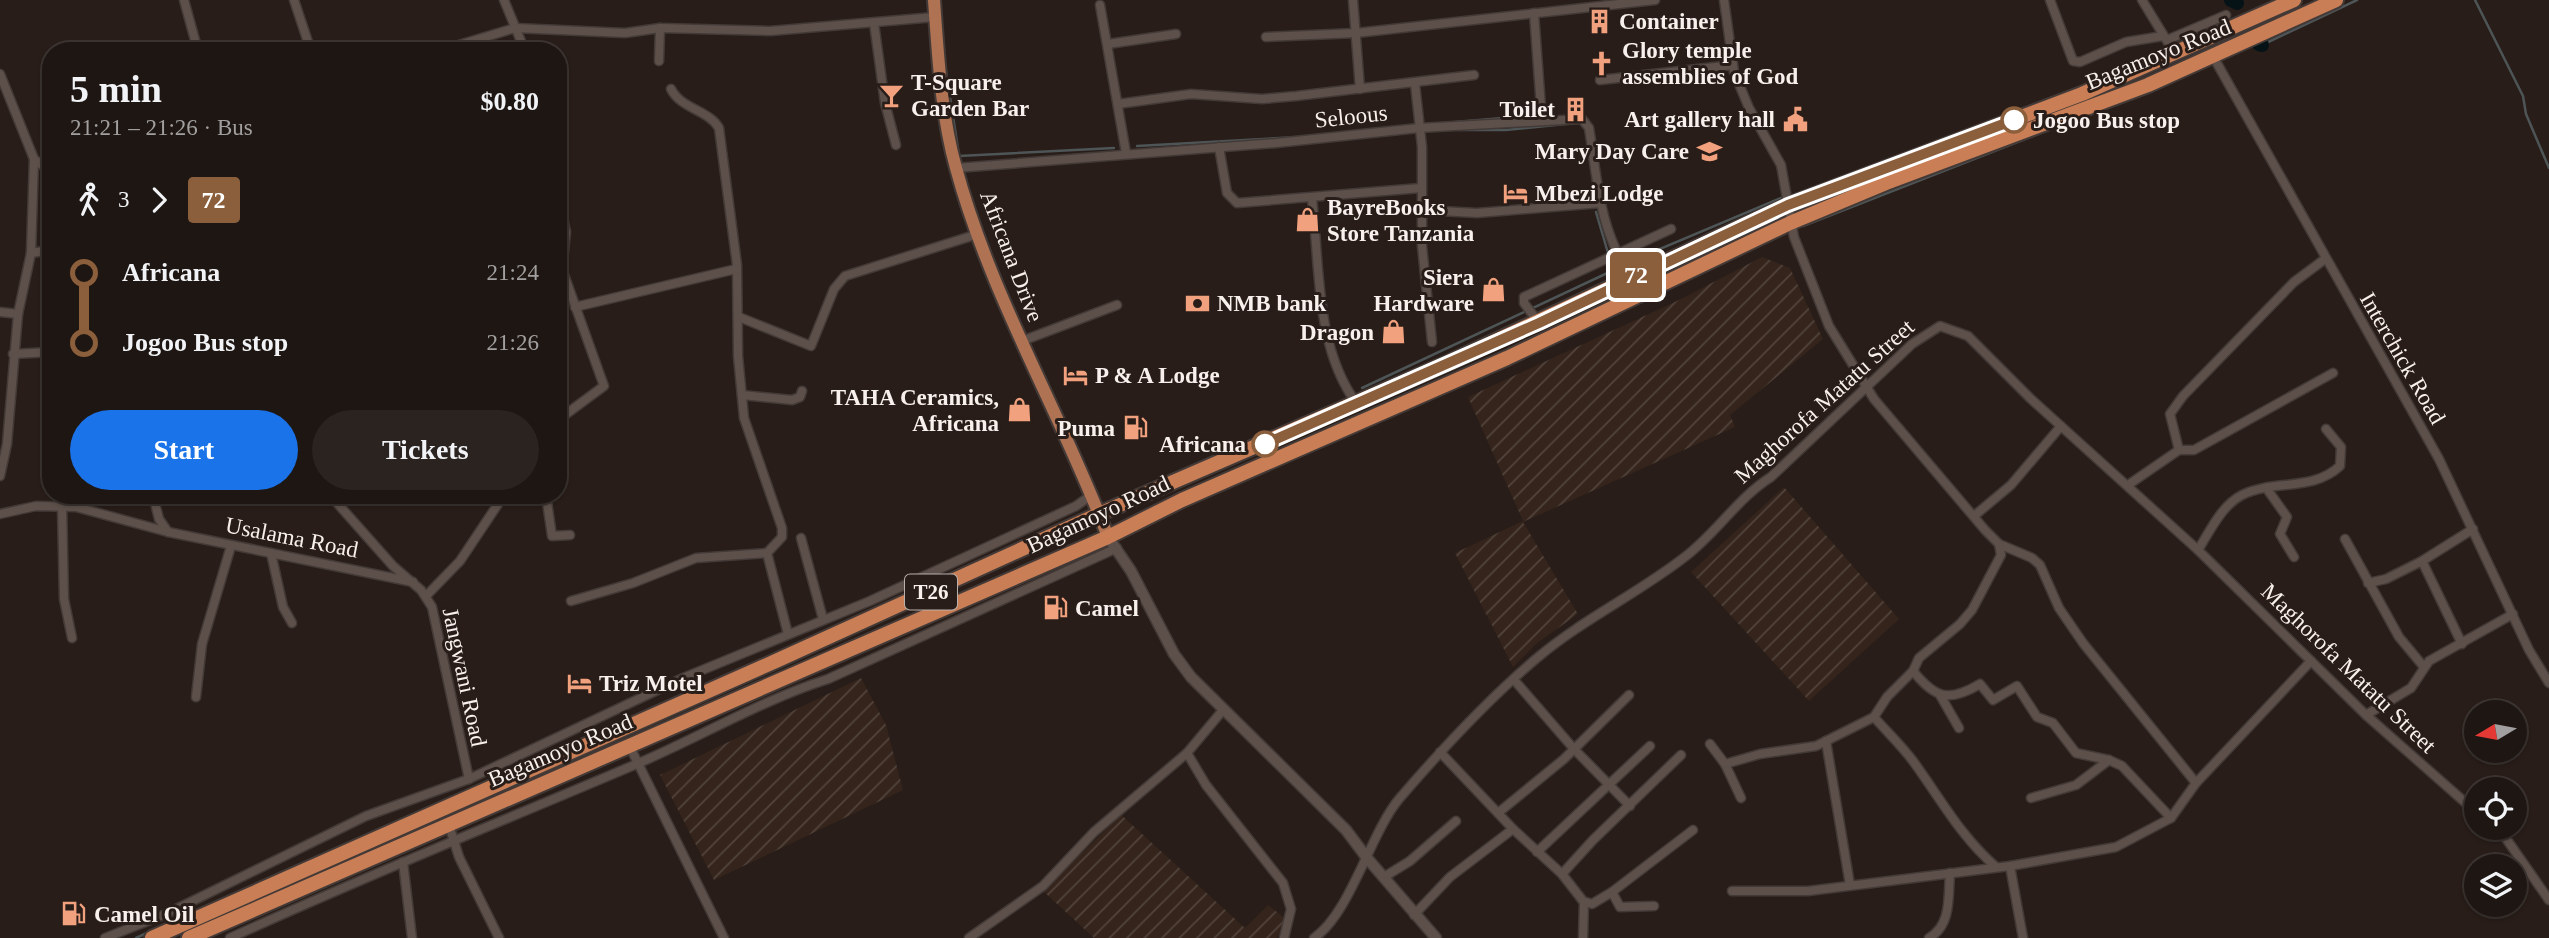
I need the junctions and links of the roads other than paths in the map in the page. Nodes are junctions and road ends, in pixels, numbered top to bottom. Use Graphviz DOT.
graph roads {
  1 [pos="184,0"];
  2 [pos="294,0"];
  3 [pos="504,0"];
  4 [pos="933,0"];
  5 [pos="1353,0"];
  6 [pos="1655,0"];
  7 [pos="1724,0"];
  8 [pos="2050,0"];
  9 [pos="2143,0"];
  10 [pos="2294,0"];
  11 [pos="2336,0"];
  12 [pos="1605,2"];
  13 [pos="1100,5"];
  14 [pos="1534,13"];
  15 [pos="2225,15"];
  16 [pos="935,17"];
  17 [pos="874,23"];
  18 [pos="515,28"];
  19 [pos="660,28"];
  20 [pos="1356,33"];
  21 [pos="1176,34"];
  22 [pos="1266,37"];
  23 [pos="2165,38"];
  24 [pos="196,42"];
  25 [pos="308,42"];
  26 [pos="469,42"];
  27 [pos="521,42"];
  28 [pos="1108,44"];
  29 [pos="2175,54"];
  30 [pos="2214,58"];
  31 [pos="659,61"];
  32 [pos="1733,65"];
  33 [pos="0,74"];
  34 [pos="1474,75"];
  35 [pos="1600,80"];
  36 [pos="1415,84"];
  37 [pos="671,89"];
  38 [pos="1360,89"];
  39 [pos="1118,104"];
  40 [pos="1542,121"];
  41 [pos="1419,128"];
  42 [pos="897,145"];
  43 [pos="1219,147"];
  44 [pos="1126,153"];
  45 [pos="34,159"];
  46 [pos="42,165"];
  47 [pos="956,168"];
  48 [pos="1421,188"];
  49 [pos="1312,199"];
  50 [pos="1601,203"];
  51 [pos="1788,205"];
  52 [pos="1421,210"];
  53 [pos="1790,223"];
  54 [pos="1671,229"];
  55 [pos="978,234"];
  56 [pos="42,251"];
  57 [pos="31,253"];
  58 [pos="1617,256"];
  59 [pos="2325,259"];
  60 [pos="736,269"];
  61 [pos="1631,277"];
  62 [pos="567,287"];
  63 [pos="1117,305"];
  64 [pos="575,307"];
  65 [pos="0,312"];
  66 [pos="18,314"];
  67 [pos="739,317"];
  68 [pos="1539,323"];
  69 [pos="1022,341"];
  70 [pos="1432,342"];
  71 [pos="42,352"];
  72 [pos="13,354"];
  73 [pos="2333,373"];
  74 [pos="1867,389"];
  75 [pos="802,391"];
  76 [pos="742,396"];
  77 [pos="1357,404"];
  78 [pos="567,411"];
  79 [pos="2061,426"];
  80 [pos="2326,429"];
  81 [pos="2179,450"];
  82 [pos="0,476"];
  83 [pos="2128,485"];
  84 [pos="2267,489"];
  85 [pos="1090,496"];
  86 [pos="155,504"];
  87 [pos="338,504"];
  88 [pos="498,504"];
  89 [pos="547,504"];
  90 [pos="62,506"];
  91 [pos="0,514"];
  92 [pos="1099,514"];
  93 [pos="1975,516"];
  94 [pos="2473,529"];
  95 [pos="168,532"];
  96 [pos="570,535"];
  97 [pos="801,538"];
  98 [pos="2345,539"];
  99 [pos="1112,543"];
  100 [pos="1999,544"];
  101 [pos="231,546"];
  102 [pos="2198,550"];
  103 [pos="766,552"];
  104 [pos="271,553"];
  105 [pos="2294,557"];
  106 [pos="2422,561"];
  107 [pos="413,582"];
  108 [pos="2368,583"];
  109 [pos="426,596"];
  110 [pos="571,601"];
  111 [pos="2513,614"];
  112 [pos="823,619"];
  113 [pos="292,624"];
  114 [pos="788,634"];
  115 [pos="72,639"];
  116 [pos="2462,644"];
  117 [pos="2311,661"];
  118 [pos="2424,667"];
  119 [pos="1913,671"];
  120 [pos="1515,681"];
  121 [pos="2549,683"];
  122 [pos="1629,695"];
  123 [pos="1940,695"];
  124 [pos="196,697"];
  125 [pos="1223,710"];
  126 [pos="2366,715"];
  127 [pos="1874,717"];
  128 [pos="1959,728"];
  129 [pos="1826,741"];
  130 [pos="1710,744"];
  131 [pos="629,745"];
  132 [pos="1650,746"];
  133 [pos="1574,749"];
  134 [pos="1440,752"];
  135 [pos="1187,753"];
  136 [pos="1681,755"];
  137 [pos="2109,760"];
  138 [pos="638,763"];
  139 [pos="1725,764"];
  140 [pos="469,779"];
  141 [pos="1610,783"];
  142 [pos="2196,783"];
  143 [pos="1741,798"];
  144 [pos="2031,798"];
  145 [pos="2464,801"];
  146 [pos="1630,806"];
  147 [pos="1498,813"];
  148 [pos="2171,818"];
  149 [pos="1456,821"];
  150 [pos="448,822"];
  151 [pos="1513,829"];
  152 [pos="1693,830"];
  153 [pos="2505,840"];
  154 [pos="453,842"];
  155 [pos="1537,852"];
  156 [pos="1367,858"];
  157 [pos="403,862"];
  158 [pos="2010,866"];
  159 [pos="1996,867"];
  160 [pos="1950,873"];
  161 [pos="1562,874"];
  162 [pos="1384,877"];
  163 [pos="1850,885"];
  164 [pos="1612,891"];
  165 [pos="1732,891"];
  166 [pos="2549,900"];
  167 [pos="1584,902"];
  168 [pos="1654,906"];
  169 [pos="1414,915"];
  170 [pos="985,928"];
  171 [pos="989,937"];
  172 [pos="105,938"];
  173 [pos="152,938"];
  174 [pos="188,938"];
  175 [pos="230,938"];
  176 [pos="412,938"];
  177 [pos="499,938"];
  178 [pos="724,938"];
  179 [pos="969,938"];
  180 [pos="1284,938"];
  181 [pos="1314,938"];
  182 [pos="1436,938"];
  183 [pos="1583,938"];
  184 [pos="1930,938"];
  185 [pos="2023,938"];
  1 -- 24 [label="street"];
  2 -- 25 [label="street"];
  3 -- 18 [label="street"];
  4 -- 16 [label="main road, Africana Drive"];
  5 -- 20 [label="street"];
  6 -- 12 [label="street"];
  7 -- 32 [label="street"];
  8 -- 23 [label="street"];
  9 -- 23 [label="street"];
  10 -- 29 [label="highway, Bagamoyo Road / T26"];
  11 -- 30 [label="highway, Bagamoyo Road / T26"];
  12 -- 14 [label="street"];
  13 -- 28 [label="street"];
  14 -- 20 [label="street"];
  14 -- 40 [label="street"];
  15 -- 23 [label="street"];
  16 -- 17 [label="street"];
  16 -- 47 [label="main road, Africana Drive"];
  17 -- 19 [label="street"];
  17 -- 42 [label="street"];
  18 -- 19 [label="street"];
  18 -- 26 [label="street"];
  18 -- 27 [label="street"];
  19 -- 31 [label="street"];
  20 -- 22 [label="street"];
  20 -- 38 [label="street"];
  21 -- 28 [label="street"];
  23 -- 29 [label="street"];
  28 -- 39 [label="street"];
  29 -- 51 [label="highway, Bagamoyo Road / T26"];
  30 -- 53 [label="highway, Bagamoyo Road / T26"];
  30 -- 59 [label="street, Interchick Road"];
  32 -- 35 [label="street"];
  32 -- 51 [label="street"];
  33 -- 45 [label="street"];
  34 -- 36 [label="street"];
  36 -- 38 [label="street"];
  36 -- 41 [label="street"];
  37 -- 60 [label="street"];
  38 -- 39 [label="street"];
  39 -- 44 [label="street"];
  40 -- 41 [label="street, Seloous"];
  40 -- 50 [label="street, Seloous"];
  41 -- 43 [label="street, Seloous"];
  41 -- 48 [label="street"];
  43 -- 44 [label="street, Seloous"];
  43 -- 49 [label="street"];
  44 -- 47 [label="street, Seloous"];
  45 -- 46 [label="street"];
  45 -- 57 [label="street"];
  47 -- 55 [label="main road, Africana Drive"];
  48 -- 49 [label="street"];
  48 -- 52 [label="street"];
  49 -- 77 [label="street"];
  50 -- 52 [label="street"];
  50 -- 58 [label="street, Seloous"];
  51 -- 53 [label="street"];
  51 -- 61 [label="highway, Bagamoyo Road / T26"];
  52 -- 70 [label="street"];
  53 -- 74 [label="street"];
  53 -- 99 [label="highway, Bagamoyo Road / T26"];
  54 -- 58 [label="street"];
  55 -- 67 [label="street"];
  55 -- 69 [label="main road, Africana Drive"];
  56 -- 57 [label="street"];
  57 -- 66 [label="street"];
  58 -- 61 [label="street, Seloous"];
  58 -- 68 [label="street"];
  59 -- 81 [label="street"];
  59 -- 94 [label="street, Interchick Road"];
  60 -- 64 [label="street"];
  60 -- 67 [label="street"];
  61 -- 68 [label="highway, Bagamoyo Road / T26"];
  62 -- 64 [label="street"];
  63 -- 69 [label="street"];
  64 -- 78 [label="street"];
  65 -- 66 [label="street"];
  66 -- 72 [label="street"];
  67 -- 76 [label="street"];
  68 -- 77 [label="highway, Bagamoyo Road / T26"];
  69 -- 85 [label="main road, Africana Drive"];
  71 -- 72 [label="street"];
  72 -- 82 [label="street"];
  73 -- 81 [label="street"];
  74 -- 79 [label="street, Maghorofa Matatu Street"];
  74 -- 93 [label="street"];
  74 -- 120 [label="street, Maghorofa Matatu Street"];
  75 -- 76 [label="street"];
  76 -- 103 [label="street"];
  77 -- 92 [label="highway, Bagamoyo Road / T26"];
  79 -- 83 [label="street, Maghorofa Matatu Street"];
  79 -- 93 [label="street"];
  80 -- 84 [label="street"];
  81 -- 83 [label="street"];
  83 -- 102 [label="street, Maghorofa Matatu Street"];
  84 -- 102 [label="street"];
  84 -- 105 [label="street"];
  85 -- 92 [label="main road, Africana Drive"];
  85 -- 112 [label="street"];
  86 -- 95 [label="street"];
  87 -- 107 [label="street, Jangwani Road"];
  88 -- 109 [label="street"];
  89 -- 96 [label="street"];
  90 -- 91 [label="street, Usalama Road"];
  90 -- 95 [label="street, Usalama Road"];
  90 -- 115 [label="street"];
  92 -- 99 [label="main road, Africana Drive"];
  92 -- 173 [label="highway, Bagamoyo Road / T26"];
  93 -- 100 [label="street"];
  94 -- 106 [label="street"];
  94 -- 111 [label="street, Interchick Road"];
  95 -- 101 [label="street, Usalama Road"];
  97 -- 112 [label="street"];
  98 -- 108 [label="street"];
  99 -- 125 [label="street"];
  99 -- 131 [label="highway, Bagamoyo Road / T26"];
  99 -- 138 [label="street"];
  100 -- 119 [label="street"];
  100 -- 142 [label="street"];
  101 -- 104 [label="street, Usalama Road"];
  101 -- 124 [label="street"];
  102 -- 117 [label="street, Maghorofa Matatu Street"];
  103 -- 110 [label="street"];
  103 -- 114 [label="street"];
  104 -- 107 [label="street, Usalama Road"];
  104 -- 113 [label="street"];
  106 -- 108 [label="street"];
  106 -- 116 [label="street"];
  107 -- 109 [label="street, Jangwani Road"];
  108 -- 118 [label="street"];
  109 -- 140 [label="street, Jangwani Road"];
  111 -- 116 [label="street"];
  111 -- 121 [label="street, Interchick Road"];
  112 -- 114 [label="street"];
  114 -- 140 [label="street"];
  116 -- 118 [label="street"];
  117 -- 126 [label="street, Maghorofa Matatu Street"];
  117 -- 142 [label="street"];
  118 -- 126 [label="street"];
  119 -- 123 [label="street"];
  119 -- 127 [label="street"];
  120 -- 133 [label="street"];
  120 -- 134 [label="street, Maghorofa Matatu Street"];
  122 -- 133 [label="street"];
  123 -- 128 [label="street"];
  123 -- 137 [label="street"];
  125 -- 135 [label="street"];
  125 -- 156 [label="street"];
  126 -- 145 [label="street, Maghorofa Matatu Street"];
  127 -- 129 [label="street"];
  127 -- 159 [label="street"];
  129 -- 139 [label="street"];
  129 -- 163 [label="street"];
  130 -- 139 [label="street"];
  131 -- 138 [label="street"];
  131 -- 150 [label="highway, Bagamoyo Road / T26"];
  132 -- 141 [label="street"];
  133 -- 141 [label="street"];
  133 -- 147 [label="street"];
  134 -- 147 [label="street"];
  134 -- 156 [label="street, Maghorofa Matatu Street"];
  135 -- 170 [label="street"];
  135 -- 180 [label="street"];
  136 -- 146 [label="street"];
  137 -- 144 [label="street"];
  137 -- 148 [label="street"];
  138 -- 154 [label="street"];
  138 -- 178 [label="street"];
  139 -- 143 [label="street"];
  140 -- 172 [label="street"];
  141 -- 146 [label="street"];
  141 -- 155 [label="street"];
  142 -- 148 [label="street"];
  146 -- 161 [label="street"];
  147 -- 151 [label="street"];
  148 -- 158 [label="street"];
  149 -- 162 [label="street"];
  150 -- 154 [label="street"];
  150 -- 174 [label="highway, Bagamoyo Road / T26"];
  151 -- 155 [label="street"];
  151 -- 169 [label="street"];
  152 -- 164 [label="street"];
  153 -- 166 [label="street"];
  154 -- 157 [label="street"];
  154 -- 177 [label="street"];
  155 -- 161 [label="street"];
  156 -- 162 [label="street"];
  156 -- 181 [label="street, Maghorofa Matatu Street"];
  157 -- 175 [label="street"];
  157 -- 176 [label="street"];
  158 -- 159 [label="street"];
  158 -- 185 [label="street"];
  159 -- 160 [label="street"];
  160 -- 163 [label="street"];
  160 -- 184 [label="street"];
  161 -- 167 [label="street"];
  162 -- 169 [label="street"];
  163 -- 165 [label="street"];
  164 -- 167 [label="street"];
  164 -- 168 [label="street"];
  167 -- 183 [label="street"];
  169 -- 182 [label="street"];
  170 -- 171 [label="street"];
  170 -- 179 [label="street"];
}
